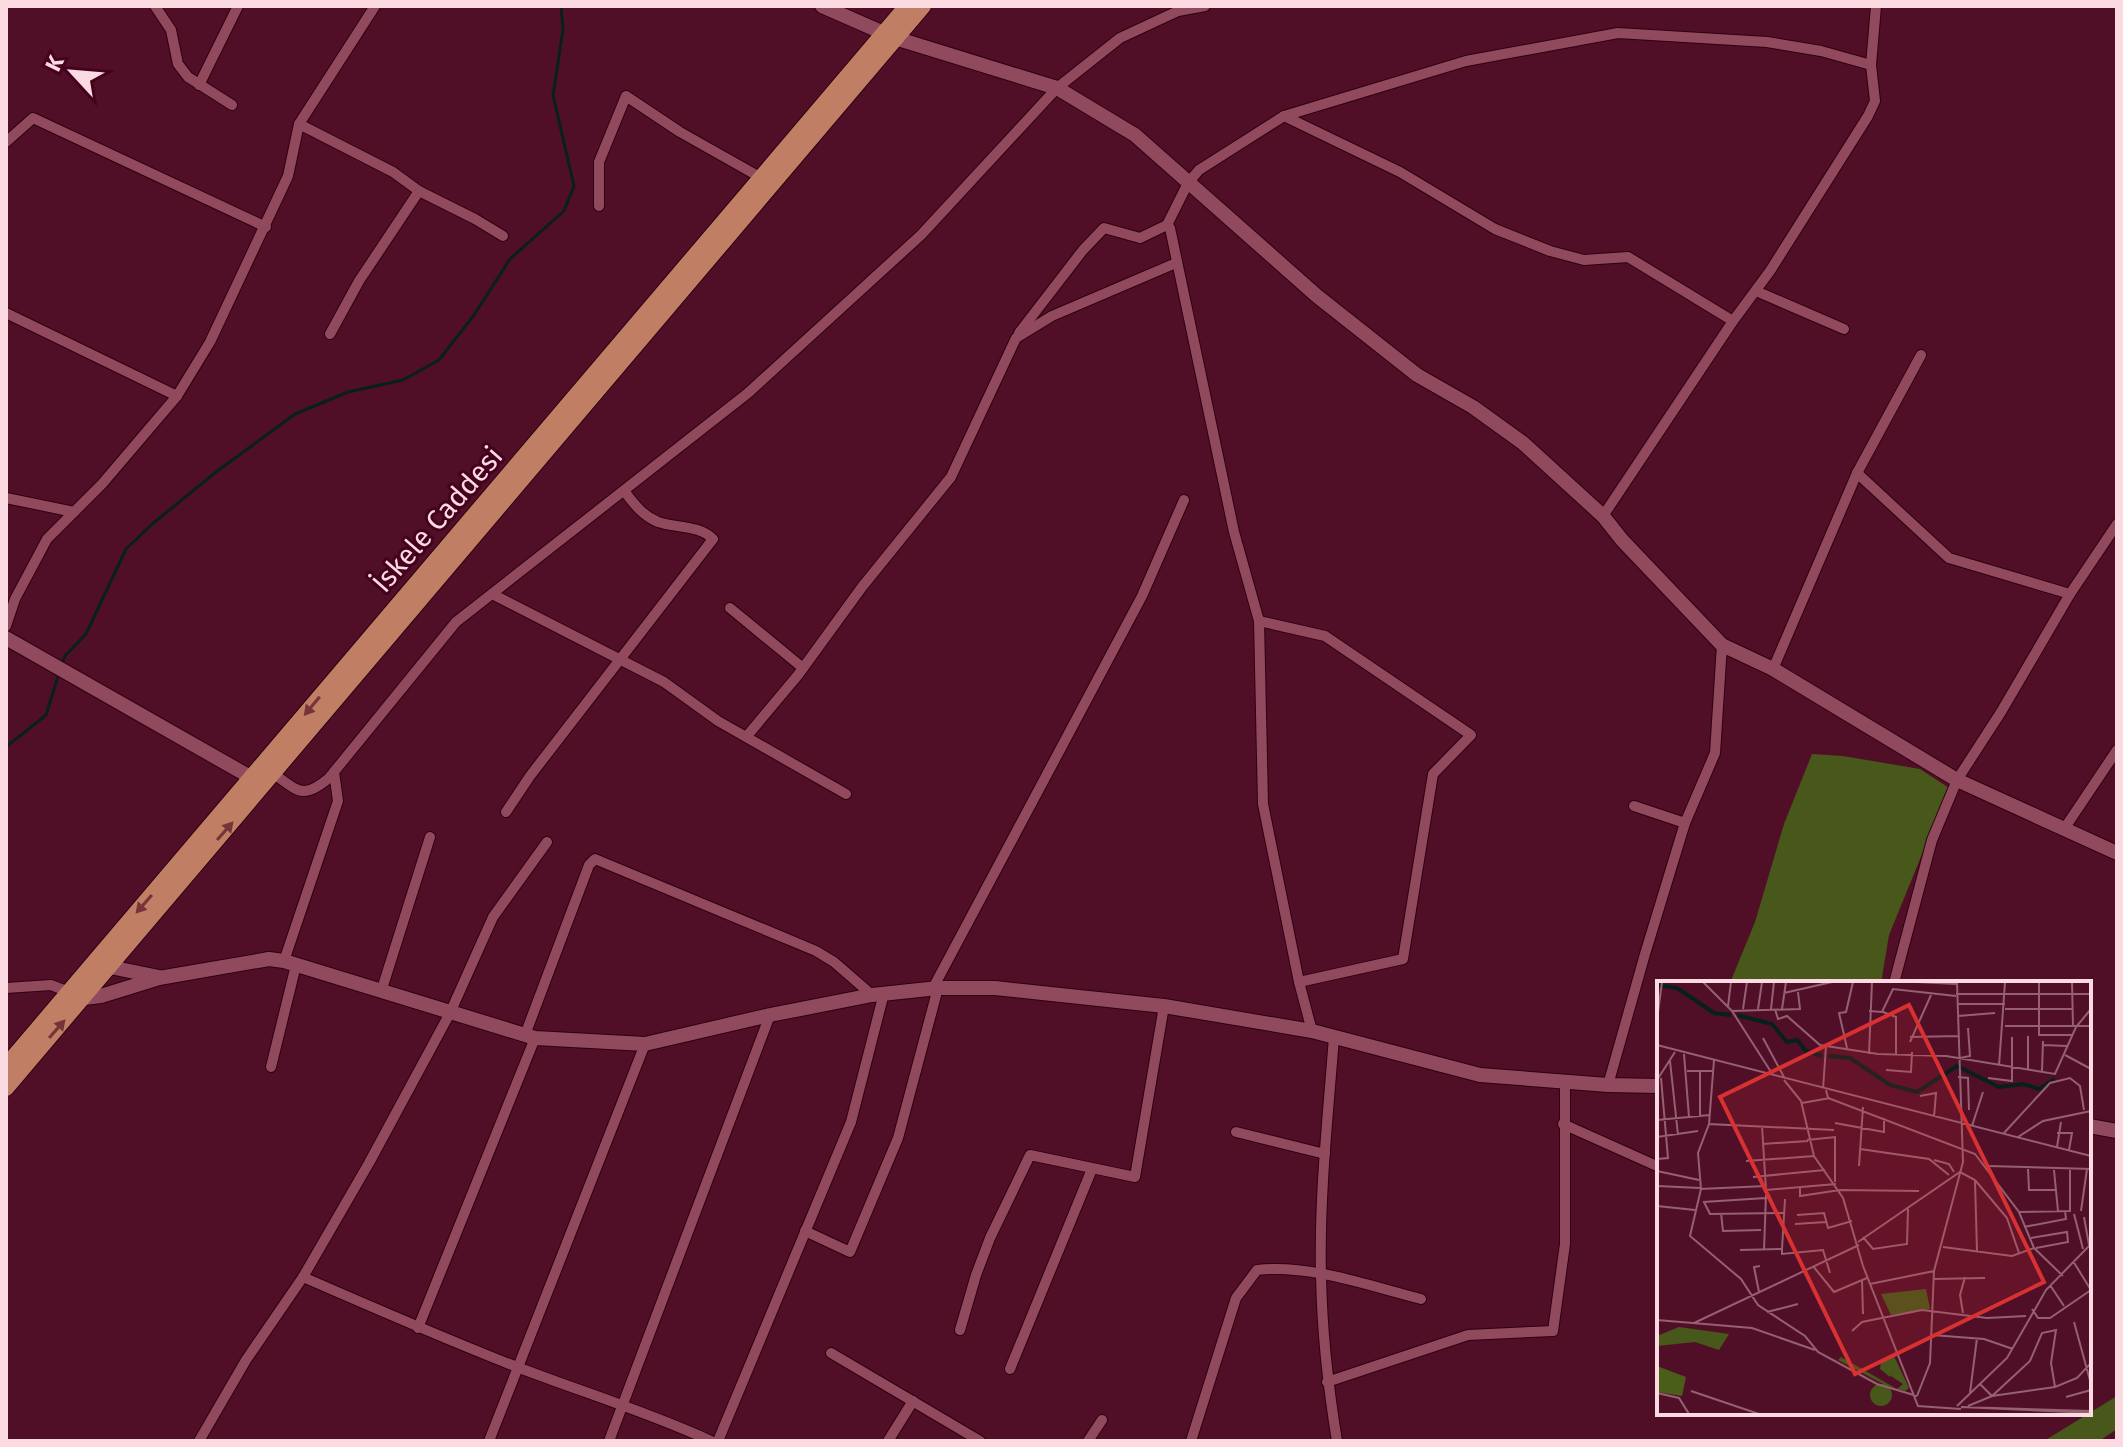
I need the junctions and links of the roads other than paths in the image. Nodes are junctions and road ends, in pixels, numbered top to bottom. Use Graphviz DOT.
graph roads {
  1 [pos="155,6"];
  2 [pos="238,6"];
  3 [pos="375,6"];
  4 [pos="822,6"];
  5 [pos="907,6"];
  6 [pos="923,6"];
  7 [pos="1205,6"];
  8 [pos="1876,6"];
  9 [pos="889,36"];
  10 [pos="1871,65"];
  11 [pos="199,85"];
  12 [pos="1057,88"];
  13 [pos="232,105"];
  14 [pos="1284,116"];
  15 [pos="299,124"];
  16 [pos="6,142"];
  17 [pos="765,180"];
  18 [pos="1188,183"];
  19 [pos="419,191"];
  20 [pos="599,206"];
  21 [pos="1167,225"];
  22 [pos="266,227"];
  23 [pos="503,236"];
  24 [pos="1176,263"];
  25 [pos="1756,291"];
  26 [pos="6,313"];
  27 [pos="1733,321"];
  28 [pos="1844,329"];
  29 [pos="330,334"];
  30 [pos="1016,338"];
  31 [pos="1921,355"];
  32 [pos="177,396"];
  33 [pos="1857,473"];
  34 [pos="625,492"];
  35 [pos="6,498"];
  36 [pos="1184,500"];
  37 [pos="74,512"];
  38 [pos="1603,516"];
  39 [pos="2117,524"];
  40 [pos="492,594"];
  41 [pos="2070,594"];
  42 [pos="730,608"];
  43 [pos="1259,621"];
  44 [pos="6,626"];
  45 [pos="6,638"];
  46 [pos="1722,645"];
  47 [pos="621,659"];
  48 [pos="803,668"];
  49 [pos="1773,669"];
  50 [pos="747,736"];
  51 [pos="2117,750"];
  52 [pos="334,772"];
  53 [pos="263,779"];
  54 [pos="1957,780"];
  55 [pos="846,794"];
  56 [pos="1634,806"];
  57 [pos="506,812"];
  58 [pos="1685,823"];
  59 [pos="2064,829"];
  60 [pos="430,837"];
  61 [pos="547,842"];
  62 [pos="2117,853"];
  63 [pos="290,963"];
  64 [pos="110,967"];
  65 [pos="159,978"];
  66 [pos="1895,981"];
  67 [pos="1299,982"];
  68 [pos="6,988"];
  69 [pos="936,988"];
  70 [pos="381,992"];
  71 [pos="878,994"];
  72 [pos="76,995"];
  73 [pos="1164,1006"];
  74 [pos="450,1013"];
  75 [pos="770,1015"];
  76 [pos="1312,1031"];
  77 [pos="530,1037"];
  78 [pos="1334,1037"];
  79 [pos="645,1044"];
  80 [pos="12,1050"];
  81 [pos="6,1066"];
  82 [pos="271,1067"];
  83 [pos="1565,1082"];
  84 [pos="1608,1085"];
  85 [pos="1657,1086"];
  86 [pos="6,1088"];
  87 [pos="1563,1124"];
  88 [pos="2091,1126"];
  89 [pos="2117,1131"];
  90 [pos="1236,1132"];
  91 [pos="1325,1154"];
  92 [pos="1657,1166"];
  93 [pos="1092,1169"];
  94 [pos="805,1231"];
  95 [pos="1321,1275"];
  96 [pos="303,1277"];
  97 [pos="1421,1299"];
  98 [pos="418,1328"];
  99 [pos="960,1330"];
  100 [pos="831,1353"];
  101 [pos="518,1367"];
  102 [pos="1010,1369"];
  103 [pos="1327,1382"];
  104 [pos="913,1401"];
  105 [pos="622,1406"];
  106 [pos="1102,1420"];
  107 [pos="686,1436"];
  108 [pos="199,1441"];
  109 [pos="489,1441"];
  110 [pos="609,1441"];
  111 [pos="711,1441"];
  112 [pos="718,1441"];
  113 [pos="888,1441"];
  114 [pos="980,1441"];
  115 [pos="1088,1441"];
  116 [pos="1191,1441"];
  117 [pos="1337,1441"];
  1 -- 11 [label="street"];
  2 -- 11 [label="street"];
  3 -- 15 [label="street"];
  4 -- 9 [label="street"];
  5 -- 9 [label="main road, İskele Caddesi"];
  6 -- 9 [label="main road"];
  7 -- 12 [label="street"];
  8 -- 10 [label="street"];
  9 -- 12 [label="street"];
  9 -- 17 [label="main road, İskele Caddesi"];
  10 -- 14 [label="street"];
  10 -- 25 [label="street"];
  11 -- 13 [label="street"];
  12 -- 18 [label="street"];
  12 -- 34 [label="street"];
  14 -- 18 [label="street"];
  14 -- 27 [label="street"];
  15 -- 19 [label="street"];
  15 -- 22 [label="street"];
  16 -- 22 [label="street"];
  17 -- 20 [label="street"];
  17 -- 53 [label="main road, İskele Caddesi, one-way"];
  17 -- 53 [label="main road"];
  18 -- 21 [label="street"];
  18 -- 38 [label="street"];
  19 -- 23 [label="street"];
  19 -- 29 [label="street"];
  21 -- 24 [label="street"];
  21 -- 30 [label="street"];
  22 -- 32 [label="street"];
  24 -- 30 [label="street"];
  24 -- 43 [label="street"];
  25 -- 27 [label="street"];
  25 -- 28 [label="street"];
  26 -- 32 [label="street"];
  27 -- 38 [label="street"];
  30 -- 48 [label="street"];
  31 -- 33 [label="street"];
  32 -- 37 [label="street"];
  33 -- 41 [label="street"];
  33 -- 49 [label="street"];
  34 -- 40 [label="street"];
  34 -- 47 [label="street"];
  35 -- 37 [label="street"];
  36 -- 69 [label="street"];
  37 -- 44 [label="street"];
  38 -- 46 [label="street"];
  39 -- 41 [label="street"];
  40 -- 47 [label="street"];
  40 -- 52 [label="street"];
  41 -- 54 [label="street"];
  42 -- 48 [label="street"];
  43 -- 67 [label="street"];
  43 -- 67 [label="street"];
  45 -- 53 [label="street"];
  46 -- 49 [label="street"];
  46 -- 58 [label="street"];
  47 -- 50 [label="street"];
  47 -- 57 [label="street"];
  48 -- 50 [label="street"];
  49 -- 54 [label="street"];
  50 -- 55 [label="street"];
  51 -- 59 [label="street"];
  52 -- 53 [label="street"];
  52 -- 63 [label="street"];
  64 -- 53 [label="main road, one-way"];
  53 -- 72 [label="main road, İskele Caddesi, one-way"];
  54 -- 59 [label="street"];
  54 -- 66 [label="street"];
  56 -- 58 [label="street"];
  58 -- 84 [label="street"];
  59 -- 62 [label="street"];
  60 -- 70 [label="street"];
  61 -- 74 [label="street"];
  63 -- 65 [label="street"];
  63 -- 70 [label="street"];
  63 -- 82 [label="street"];
  64 -- 65 [label="street"];
  64 -- 72 [label="main road"];
  65 -- 72 [label="street"];
  67 -- 76 [label="street"];
  68 -- 72 [label="street"];
  69 -- 71 [label="street"];
  69 -- 73 [label="street"];
  69 -- 94 [label="street"];
  70 -- 74 [label="street"];
  71 -- 75 [label="street"];
  71 -- 77 [label="street"];
  71 -- 94 [label="street"];
  72 -- 80 [label="main road, İskele Caddesi"];
  86 -- 72 [label="main road, one-way"];
  73 -- 76 [label="street"];
  73 -- 93 [label="street"];
  74 -- 77 [label="street"];
  74 -- 96 [label="street"];
  75 -- 79 [label="street"];
  75 -- 105 [label="street"];
  76 -- 78 [label="street"];
  77 -- 79 [label="street"];
  77 -- 98 [label="street"];
  78 -- 83 [label="street"];
  78 -- 91 [label="street"];
  79 -- 101 [label="street"];
  80 -- 81 [label="main road, İskele Caddesi"];
  83 -- 84 [label="street"];
  83 -- 87 [label="street"];
  84 -- 85 [label="street"];
  87 -- 92 [label="street"];
  87 -- 103 [label="street"];
  88 -- 89 [label="street"];
  90 -- 91 [label="street"];
  91 -- 95 [label="street"];
  93 -- 99 [label="street"];
  93 -- 102 [label="street"];
  94 -- 112 [label="street"];
  95 -- 97 [label="street"];
  95 -- 103 [label="street"];
  95 -- 116 [label="street"];
  96 -- 98 [label="street"];
  96 -- 108 [label="street"];
  98 -- 101 [label="street"];
  100 -- 104 [label="street"];
  101 -- 105 [label="street"];
  101 -- 109 [label="street"];
  103 -- 117 [label="street"];
  104 -- 113 [label="street"];
  104 -- 114 [label="street"];
  105 -- 107 [label="street"];
  105 -- 110 [label="street"];
  106 -- 115 [label="street"];
  107 -- 111 [label="street"];
}
